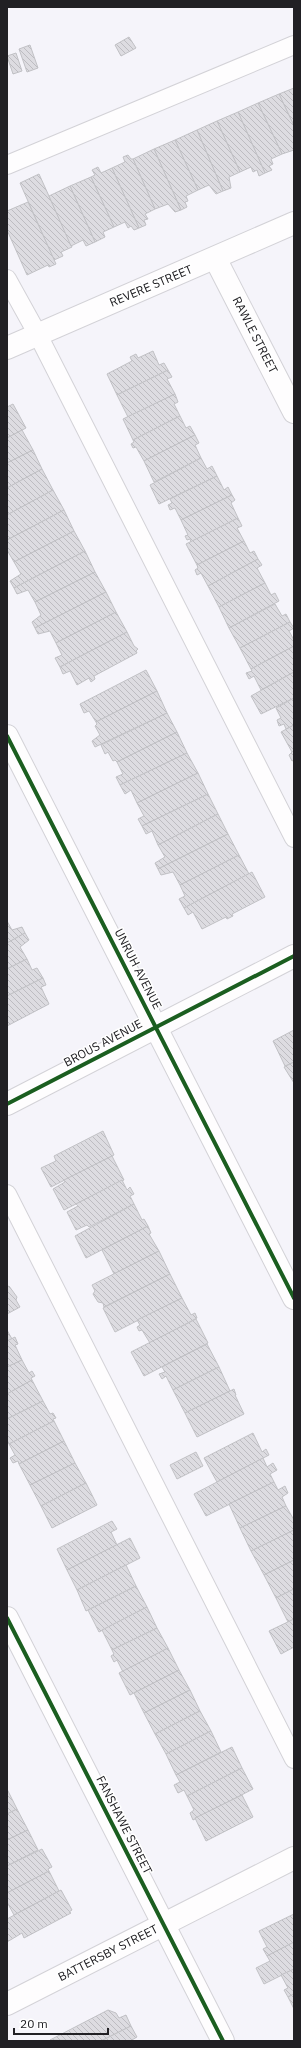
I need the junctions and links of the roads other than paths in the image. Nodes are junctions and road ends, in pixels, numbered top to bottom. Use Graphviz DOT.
graph roads {
  1 [pos="294,45"];
  2 [pos="7,165"];
  3 [pos="294,223"];
  4 [pos="215,258"];
  5 [pos="7,279"];
  6 [pos="38,335"];
  7 [pos="7,348"];
  8 [pos="294,412"];
  9 [pos="7,736"];
  10 [pos="294,838"];
  11 [pos="294,956"];
  12 [pos="155,1027"];
  13 [pos="7,1104"];
  14 [pos="7,1194"];
  15 [pos="294,1298"];
  16 [pos="7,1618"];
  17 [pos="294,1758"];
  18 [pos="294,1858"];
  19 [pos="163,1924"];
  20 [pos="7,2004"];
  21 [pos="223,2041"];
  1 -- 2 [label="lane"];
  3 -- 4 [label="street, REVERE STREET"];
  4 -- 6 [label="street, REVERE STREET"];
  4 -- 8 [label="street, RAWLE STREET"];
  5 -- 6 [label="lane"];
  6 -- 7 [label="street, REVERE STREET"];
  6 -- 10 [label="lane"];
  9 -- 12 [label="street, UNRUH AVENUE"];
  11 -- 12 [label="street, BROUS AVENUE"];
  12 -- 13 [label="street, BROUS AVENUE"];
  12 -- 15 [label="street, UNRUH AVENUE"];
  14 -- 17 [label="lane"];
  16 -- 19 [label="street, FANSHAWE STREET"];
  18 -- 19 [label="street, BATTERSBY STREET"];
  19 -- 20 [label="street, BATTERSBY STREET"];
  19 -- 21 [label="street, FANSHAWE STREET"];
}
